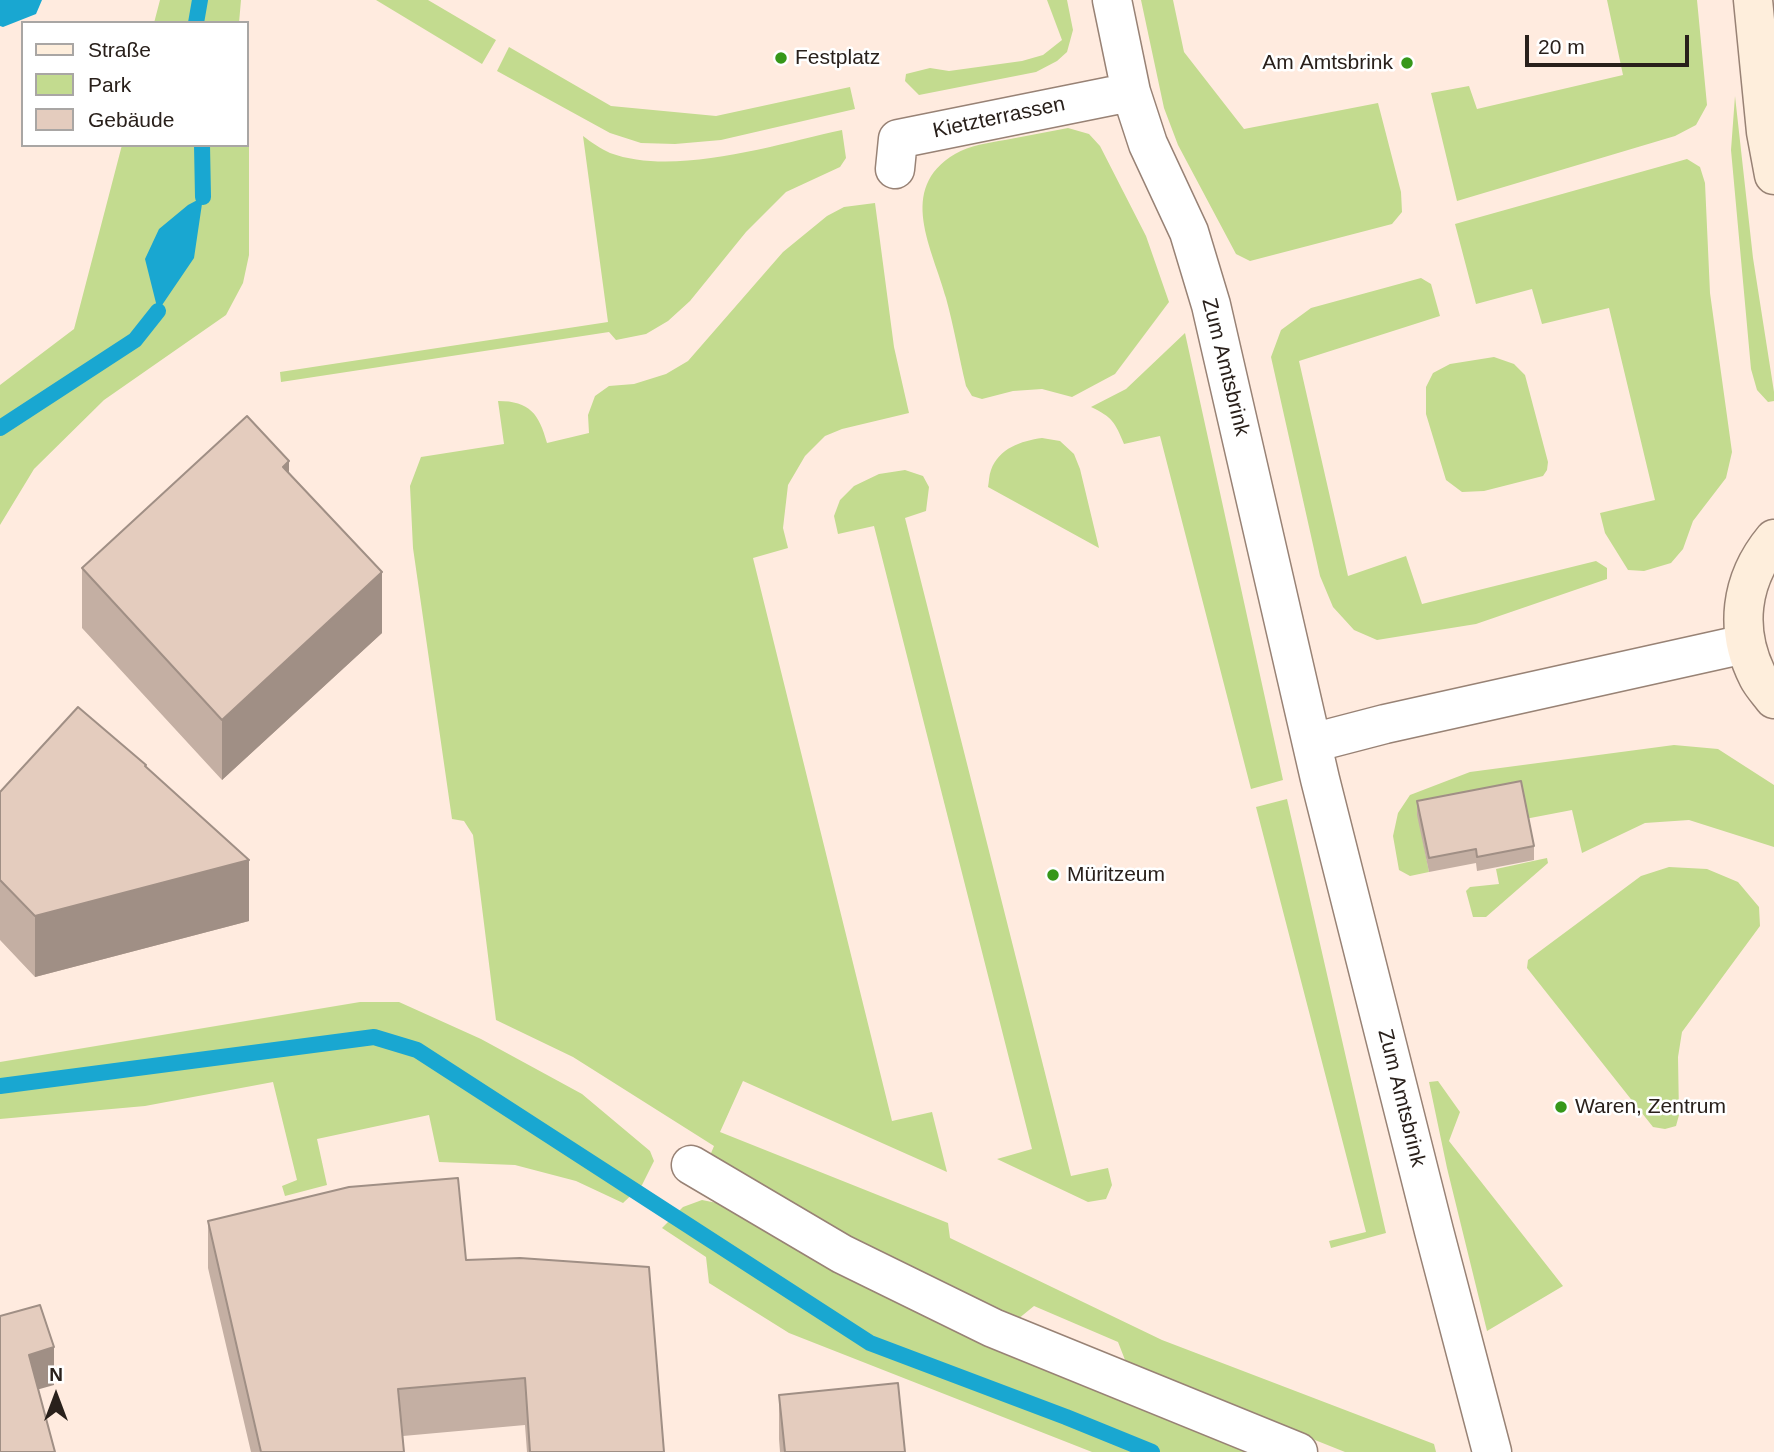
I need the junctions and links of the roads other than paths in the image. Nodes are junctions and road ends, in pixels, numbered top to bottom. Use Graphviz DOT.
graph roads {
  1 [pos="1112,0"];
  2 [pos="1753,0"];
  3 [pos="1131,92"];
  4 [pos="895,169"];
  5 [pos="1774,175"];
  6 [pos="1774,539"];
  7 [pos="1745,644"];
  8 [pos="1774,699"];
  9 [pos="1312,743"];
  10 [pos="691,1165"];
  11 [pos="1298,1452"];
  12 [pos="1492,1452"];
  1 -- 3 [label="street, Zum Amtsbrink"];
  2 -- 5 [label="street"];
  3 -- 4 [label="street, Kietzterrassen"];
  3 -- 9 [label="street, Zum Amtsbrink"];
  6 -- 7 [label="street"];
  7 -- 8 [label="street"];
  7 -- 9 [label="street"];
  9 -- 12 [label="street, Zum Amtsbrink"];
  10 -- 11 [label="street"];
}
